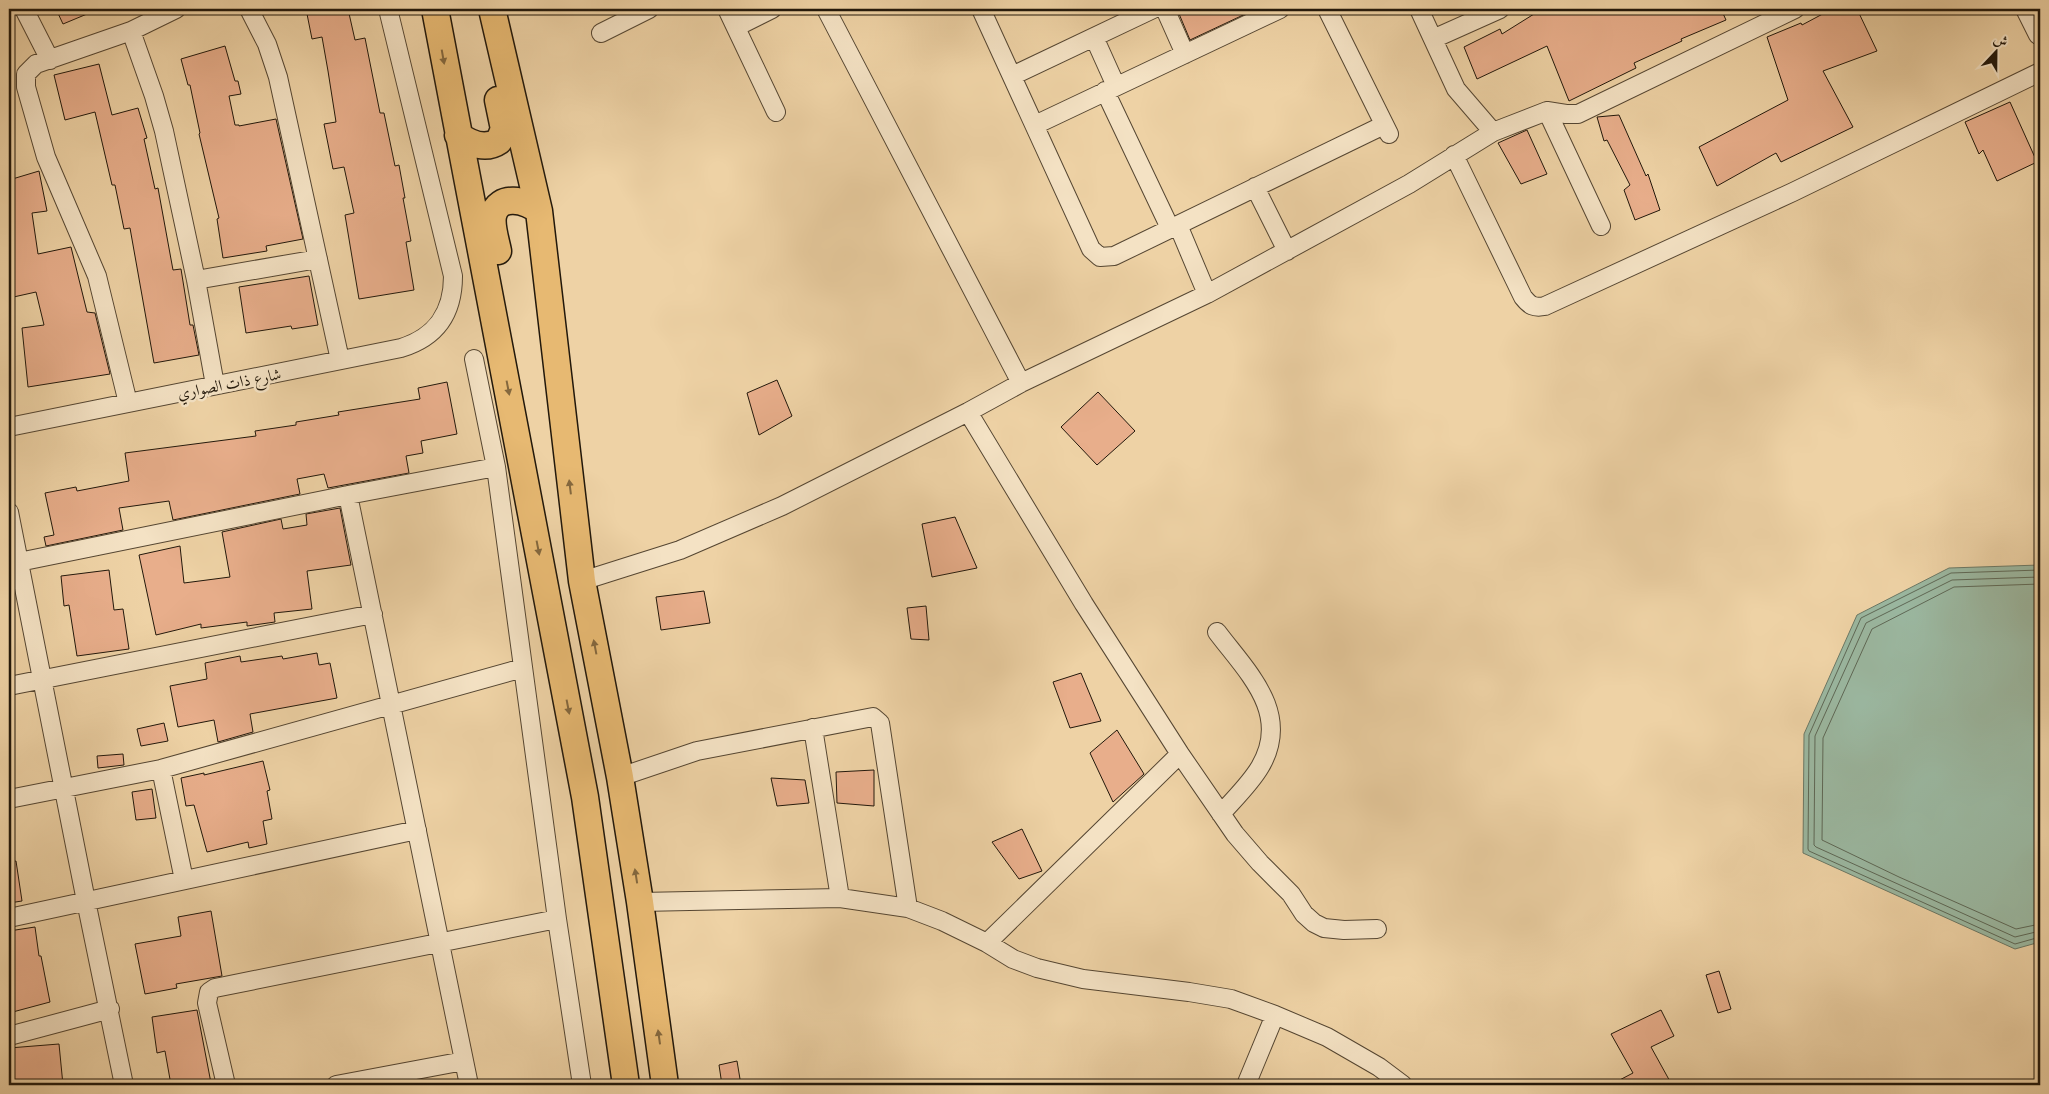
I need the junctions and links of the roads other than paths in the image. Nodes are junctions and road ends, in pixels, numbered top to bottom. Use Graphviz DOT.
graph roads {
  1 [pos="24,9"];
  2 [pos="176,9"];
  3 [pos="249,9"];
  4 [pos="388,9"];
  5 [pos="435,9"];
  6 [pos="649,9"];
  7 [pos="727,9"];
  8 [pos="772,9"];
  9 [pos="826,9"];
  10 [pos="981,9"];
  11 [pos="1153,9"];
  12 [pos="1165,9"];
  13 [pos="1280,9"];
  14 [pos="1327,9"];
  15 [pos="1419,9"];
  16 [pos="1500,9"];
  17 [pos="1795,9"];
  18 [pos="2025,9"];
  19 [pos="1118,16"];
  20 [pos="1762,16"];
  21 [pos="494,19"];
  22 [pos="736,27"];
  23 [pos="131,31"];
  24 [pos="601,33"];
  25 [pos="2038,35"];
  26 [pos="1094,37"];
  27 [pos="1433,39"];
  28 [pos="1185,54"];
  29 [pos="50,60"];
  30 [pos="2040,73"];
  31 [pos="1012,76"];
  32 [pos="1110,89"];
  33 [pos="1547,111"];
  34 [pos="776,112"];
  35 [pos="1035,125"];
  36 [pos="1493,132"];
  37 [pos="458,135"];
  38 [pos="1454,155"];
  39 [pos="1255,187"];
  40 [pos="539,211"];
  41 [pos="1174,226"];
  42 [pos="1601,226"];
  43 [pos="1287,251"];
  44 [pos="318,259"];
  45 [pos="196,280"];
  46 [pos="1207,294"];
  47 [pos="502,357"];
  48 [pos="474,359"];
  49 [pos="340,360"];
  50 [pos="1021,383"];
  51 [pos="215,385"];
  52 [pos="128,403"];
  53 [pos="968,412"];
  54 [pos="9,427"];
  55 [pos="496,467"];
  56 [pos="348,495"];
  57 [pos="9,512"];
  58 [pos="14,563"];
  59 [pos="582,581"];
  60 [pos="373,614"];
  61 [pos="1217,632"];
  62 [pos="523,668"];
  63 [pos="42,678"];
  64 [pos="9,686"];
  65 [pos="391,705"];
  66 [pos="813,728"];
  67 [pos="1180,754"];
  68 [pos="161,769"];
  69 [pos="620,777"];
  70 [pos="64,788"];
  71 [pos="9,799"];
  72 [pos="1221,814"];
  73 [pos="417,830"];
  74 [pos="184,880"];
  75 [pos="840,898"];
  76 [pos="86,901"];
  77 [pos="640,902"];
  78 [pos="908,908"];
  79 [pos="9,918"];
  80 [pos="557,919"];
  81 [pos="1376,929"];
  82 [pos="440,942"];
  83 [pos="987,943"];
  84 [pos="110,1009"];
  85 [pos="1275,1015"];
  86 [pos="9,1036"];
  87 [pos="464,1061"];
  88 [pos="124,1085"];
  89 [pos="226,1085"];
  90 [pos="336,1085"];
  91 [pos="469,1085"];
  92 [pos="582,1085"];
  93 [pos="626,1085"];
  94 [pos="665,1085"];
  95 [pos="1246,1085"];
  96 [pos="1403,1085"];
  1 -- 29 [label="street"];
  2 -- 23 [label="street"];
  3 -- 44 [label="street"];
  4 -- 49 [label="street, شارع ذات الصواري"];
  5 -- 37 [label="main road, one-way"];
  6 -- 24 [label="street"];
  7 -- 22 [label="street"];
  8 -- 22 [label="street"];
  9 -- 50 [label="street"];
  10 -- 31 [label="street"];
  11 -- 19 [label="street"];
  12 -- 28 [label="street"];
  13 -- 28 [label="street"];
  14 -- 39 [label="street"];
  15 -- 27 [label="street"];
  16 -- 27 [label="street"];
  17 -- 20 [label="street"];
  18 -- 25 [label="street"];
  19 -- 26 [label="street"];
  20 -- 33 [label="street"];
  21 -- 37 [label="main road"];
  21 -- 40 [label="main road"];
  22 -- 34 [label="street"];
  23 -- 29 [label="street"];
  23 -- 45 [label="street"];
  26 -- 31 [label="street"];
  26 -- 32 [label="street"];
  27 -- 36 [label="street"];
  28 -- 32 [label="street"];
  29 -- 52 [label="street"];
  30 -- 38 [label="street"];
  31 -- 35 [label="street"];
  32 -- 35 [label="street"];
  32 -- 41 [label="street"];
  33 -- 36 [label="street"];
  33 -- 42 [label="street"];
  35 -- 41 [label="street"];
  36 -- 38 [label="street"];
  37 -- 47 [label="main road"];
  38 -- 43 [label="street"];
  39 -- 41 [label="street"];
  39 -- 43 [label="street"];
  40 -- 47 [label="main road"];
  59 -- 40 [label="main road, one-way"];
  41 -- 46 [label="street"];
  43 -- 46 [label="street"];
  44 -- 45 [label="street"];
  44 -- 49 [label="street"];
  45 -- 51 [label="street"];
  46 -- 50 [label="street"];
  47 -- 93 [label="main road, one-way"];
  48 -- 55 [label="street"];
  49 -- 51 [label="street, شارع ذات الصواري"];
  50 -- 53 [label="street"];
  51 -- 52 [label="street, شارع ذات الصواري"];
  52 -- 54 [label="street, شارع ذات الصواري"];
  53 -- 59 [label="street"];
  53 -- 67 [label="street"];
  55 -- 56 [label="street"];
  55 -- 62 [label="street"];
  56 -- 58 [label="street"];
  56 -- 60 [label="street"];
  57 -- 58 [label="street"];
  58 -- 63 [label="street"];
  69 -- 59 [label="main road, one-way"];
  60 -- 63 [label="street"];
  60 -- 65 [label="street"];
  61 -- 72 [label="street"];
  62 -- 65 [label="street"];
  62 -- 80 [label="street"];
  63 -- 64 [label="street"];
  63 -- 70 [label="street"];
  65 -- 68 [label="street"];
  65 -- 73 [label="street"];
  66 -- 69 [label="street"];
  66 -- 75 [label="street"];
  66 -- 78 [label="street"];
  67 -- 72 [label="street"];
  67 -- 83 [label="street"];
  68 -- 70 [label="street"];
  68 -- 74 [label="street"];
  77 -- 69 [label="main road, one-way"];
  70 -- 71 [label="street"];
  70 -- 76 [label="street"];
  72 -- 81 [label="street"];
  73 -- 74 [label="street"];
  73 -- 82 [label="street"];
  74 -- 76 [label="street"];
  75 -- 77 [label="street"];
  75 -- 78 [label="street"];
  76 -- 79 [label="street"];
  76 -- 84 [label="street"];
  94 -- 77 [label="main road, one-way"];
  78 -- 83 [label="street"];
  80 -- 82 [label="street"];
  80 -- 92 [label="street"];
  82 -- 87 [label="street"];
  82 -- 89 [label="street"];
  83 -- 85 [label="street"];
  84 -- 86 [label="street"];
  84 -- 88 [label="street"];
  85 -- 95 [label="street"];
  85 -- 96 [label="street"];
  87 -- 90 [label="street"];
  87 -- 91 [label="street"];
}
